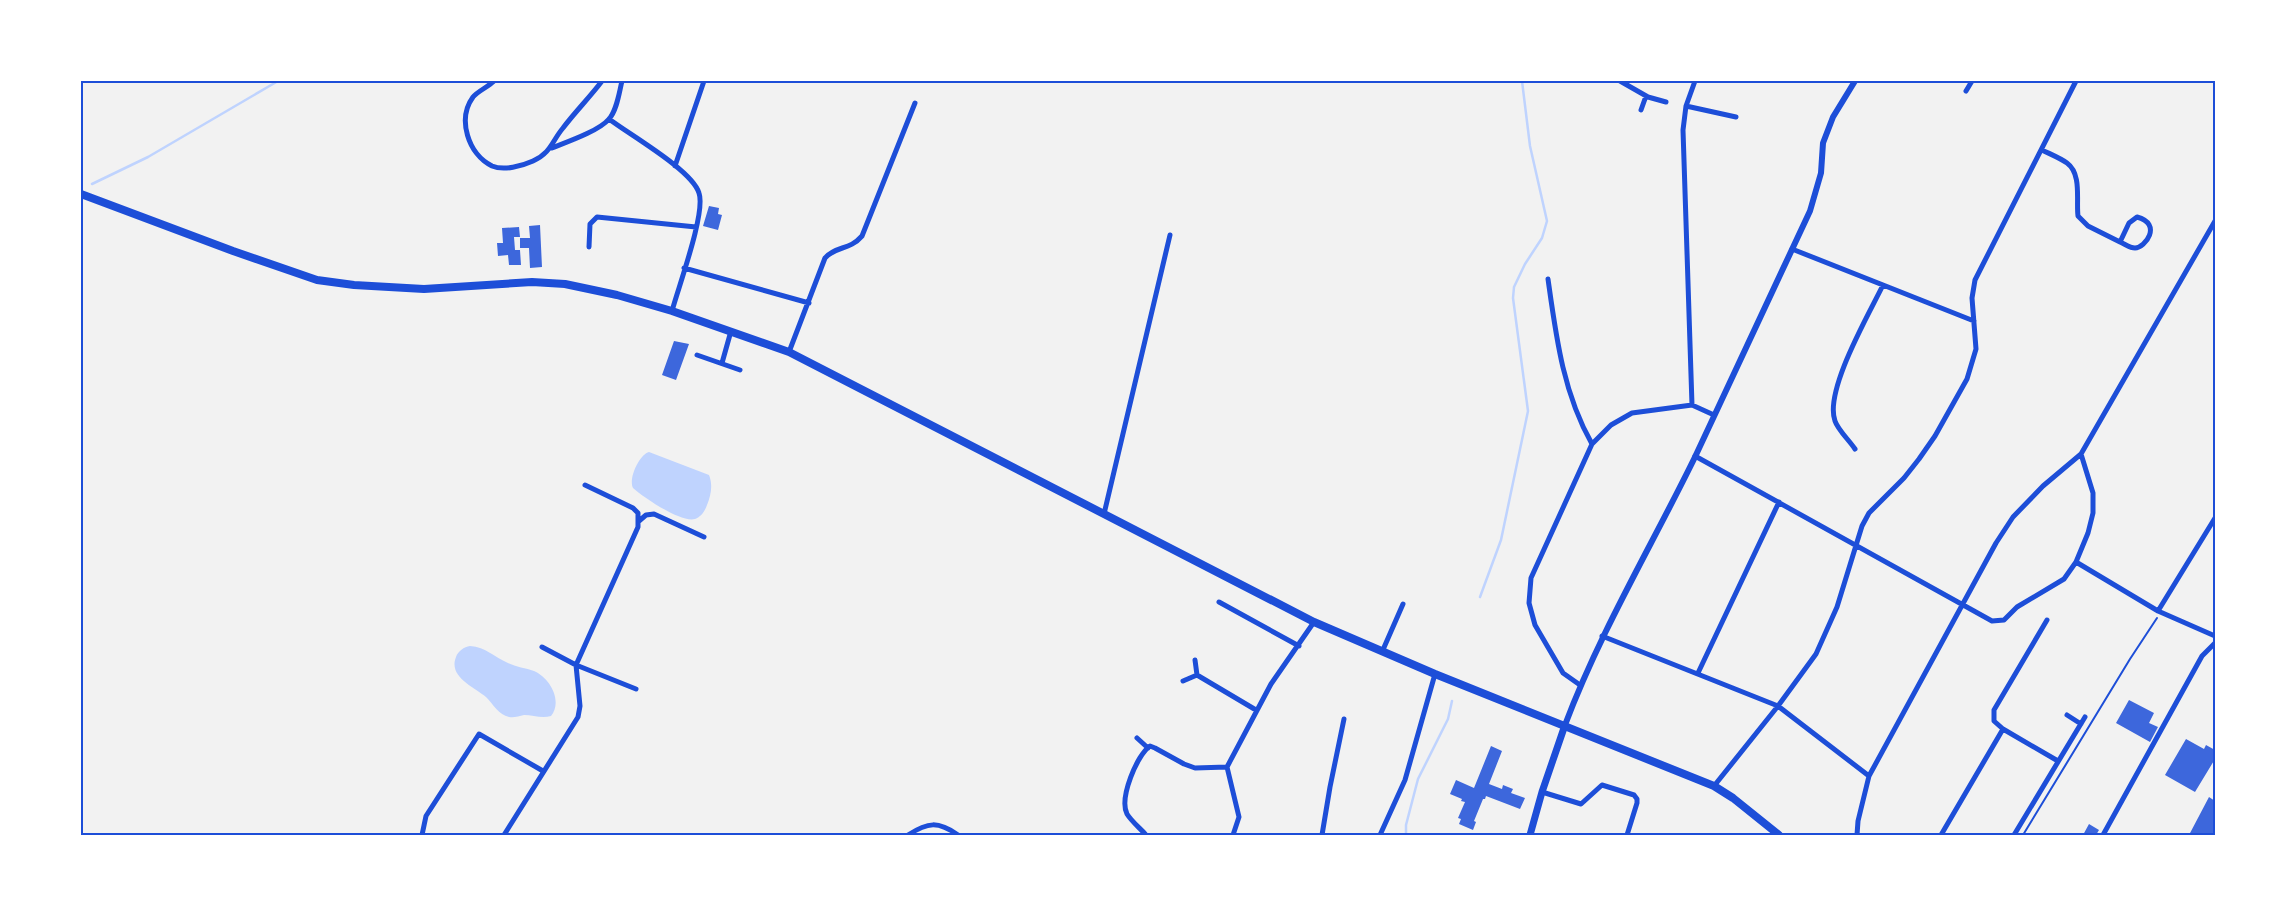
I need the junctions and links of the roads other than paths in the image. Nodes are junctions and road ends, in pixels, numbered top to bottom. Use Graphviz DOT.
graph roads {
  1 [pos="494,81"];
  2 [pos="602,81"];
  3 [pos="622,81"];
  4 [pos="704,81"];
  5 [pos="1620,81"];
  6 [pos="1695,81"];
  7 [pos="1856,81"];
  8 [pos="1972,81"];
  9 [pos="2076,81"];
  10 [pos="1966,90"];
  11 [pos="1646,96"];
  12 [pos="1666,102"];
  13 [pos="915,103"];
  14 [pos="1686,106"];
  15 [pos="1641,110"];
  16 [pos="1736,117"];
  17 [pos="609,119"];
  18 [pos="551,149"];
  19 [pos="2042,150"];
  20 [pos="675,166"];
  21 [pos="81,194"];
  22 [pos="2215,220"];
  23 [pos="696,227"];
  24 [pos="1170,235"];
  25 [pos="2120,242"];
  26 [pos="589,247"];
  27 [pos="1792,249"];
  28 [pos="684,268"];
  29 [pos="1548,279"];
  30 [pos="1883,285"];
  31 [pos="808,303"];
  32 [pos="672,311"];
  33 [pos="1974,321"];
  34 [pos="731,331"];
  35 [pos="789,352"];
  36 [pos="697,355"];
  37 [pos="722,363"];
  38 [pos="740,370"];
  39 [pos="1692,405"];
  40 [pos="1714,415"];
  41 [pos="1592,444"];
  42 [pos="1855,449"];
  43 [pos="2081,454"];
  44 [pos="1695,456"];
  45 [pos="585,485"];
  46 [pos="1779,502"];
  47 [pos="1104,514"];
  48 [pos="2215,518"];
  49 [pos="639,521"];
  50 [pos="704,537"];
  51 [pos="1856,544"];
  52 [pos="2076,562"];
  53 [pos="1218,602"];
  54 [pos="1403,604"];
  55 [pos="1963,604"];
  56 [pos="2159,612"];
  57 [pos="2047,620"];
  58 [pos="1314,622"];
  59 [pos="1602,636"];
  60 [pos="2215,636"];
  61 [pos="2215,644"];
  62 [pos="542,646"];
  63 [pos="1299,646"];
  64 [pos="1382,652"];
  65 [pos="1195,660"];
  66 [pos="576,665"];
  67 [pos="1197,674"];
  68 [pos="1435,674"];
  69 [pos="1698,674"];
  70 [pos="1183,681"];
  71 [pos="1580,684"];
  72 [pos="636,689"];
  73 [pos="1778,706"];
  74 [pos="1256,710"];
  75 [pos="2067,715"];
  76 [pos="2085,717"];
  77 [pos="1344,719"];
  78 [pos="2081,724"];
  79 [pos="1565,725"];
  80 [pos="2003,730"];
  81 [pos="1137,738"];
  82 [pos="1148,748"];
  83 [pos="2058,761"];
  84 [pos="1227,768"];
  85 [pos="543,771"];
  86 [pos="1868,776"];
  87 [pos="1714,786"];
  88 [pos="1542,792"];
  89 [pos="422,835"];
  90 [pos="504,835"];
  91 [pos="908,835"];
  92 [pos="958,835"];
  93 [pos="1146,835"];
  94 [pos="1232,835"];
  95 [pos="1322,835"];
  96 [pos="1380,835"];
  97 [pos="1530,835"];
  98 [pos="1627,835"];
  99 [pos="1779,835"];
  100 [pos="1857,835"];
  101 [pos="1941,835"];
  102 [pos="2014,835"];
  103 [pos="2103,835"];
  1 -- 18 [label="street"];
  2 -- 18 [label="street"];
  3 -- 17 [label="street"];
  4 -- 20 [label="street"];
  5 -- 11 [label="street"];
  6 -- 14 [label="street"];
  7 -- 27 [label="street"];
  8 -- 10 [label="street"];
  9 -- 19 [label="street"];
  11 -- 12 [label="street"];
  11 -- 15 [label="street"];
  13 -- 31 [label="street"];
  14 -- 16 [label="street"];
  14 -- 39 [label="street"];
  17 -- 18 [label="street"];
  17 -- 20 [label="street"];
  19 -- 25 [label="street"];
  19 -- 33 [label="street"];
  20 -- 23 [label="street"];
  21 -- 32 [label="main road"];
  22 -- 43 [label="street"];
  23 -- 26 [label="street"];
  23 -- 28 [label="street"];
  24 -- 47 [label="street"];
  25 -- 25 [label="street"];
  27 -- 30 [label="street"];
  27 -- 40 [label="street"];
  28 -- 31 [label="street"];
  28 -- 32 [label="street"];
  29 -- 41 [label="street"];
  30 -- 33 [label="street"];
  30 -- 42 [label="street"];
  31 -- 35 [label="street"];
  32 -- 34 [label="main road"];
  33 -- 51 [label="street"];
  34 -- 35 [label="main road"];
  34 -- 37 [label="street"];
  35 -- 47 [label="main road"];
  36 -- 37 [label="street"];
  37 -- 38 [label="street"];
  39 -- 40 [label="street"];
  39 -- 41 [label="street"];
  40 -- 44 [label="street"];
  41 -- 71 [label="street"];
  43 -- 52 [label="street"];
  43 -- 55 [label="street"];
  44 -- 46 [label="street"];
  44 -- 59 [label="street"];
  45 -- 49 [label="street"];
  46 -- 51 [label="street"];
  46 -- 69 [label="street"];
  47 -- 58 [label="main road"];
  48 -- 56 [label="street"];
  49 -- 50 [label="street"];
  49 -- 66 [label="street"];
  51 -- 55 [label="street"];
  51 -- 73 [label="street"];
  52 -- 55 [label="street"];
  52 -- 56 [label="street"];
  53 -- 63 [label="street"];
  54 -- 64 [label="street"];
  55 -- 86 [label="street"];
  56 -- 60 [label="street"];
  57 -- 80 [label="street"];
  58 -- 63 [label="street"];
  58 -- 64 [label="main road"];
  59 -- 69 [label="street"];
  59 -- 71 [label="street"];
  61 -- 103 [label="street"];
  62 -- 66 [label="street"];
  63 -- 74 [label="street"];
  64 -- 68 [label="main road"];
  65 -- 67 [label="street"];
  66 -- 72 [label="street"];
  66 -- 85 [label="street"];
  67 -- 70 [label="street"];
  67 -- 74 [label="street"];
  68 -- 79 [label="main road"];
  68 -- 96 [label="street"];
  69 -- 73 [label="street"];
  71 -- 79 [label="street"];
  73 -- 86 [label="street"];
  73 -- 87 [label="street"];
  74 -- 84 [label="street"];
  75 -- 78 [label="street"];
  76 -- 78 [label="street"];
  77 -- 95 [label="street"];
  78 -- 83 [label="street"];
  79 -- 87 [label="main road"];
  79 -- 88 [label="main road"];
  80 -- 83 [label="street"];
  80 -- 101 [label="street"];
  81 -- 82 [label="street"];
  82 -- 84 [label="street"];
  82 -- 93 [label="street"];
  83 -- 102 [label="street"];
  84 -- 94 [label="street"];
  85 -- 89 [label="street"];
  85 -- 90 [label="street"];
  86 -- 100 [label="street"];
  87 -- 99 [label="main road"];
  88 -- 97 [label="main road"];
  88 -- 98 [label="street"];
  91 -- 92 [label="street"];
}
